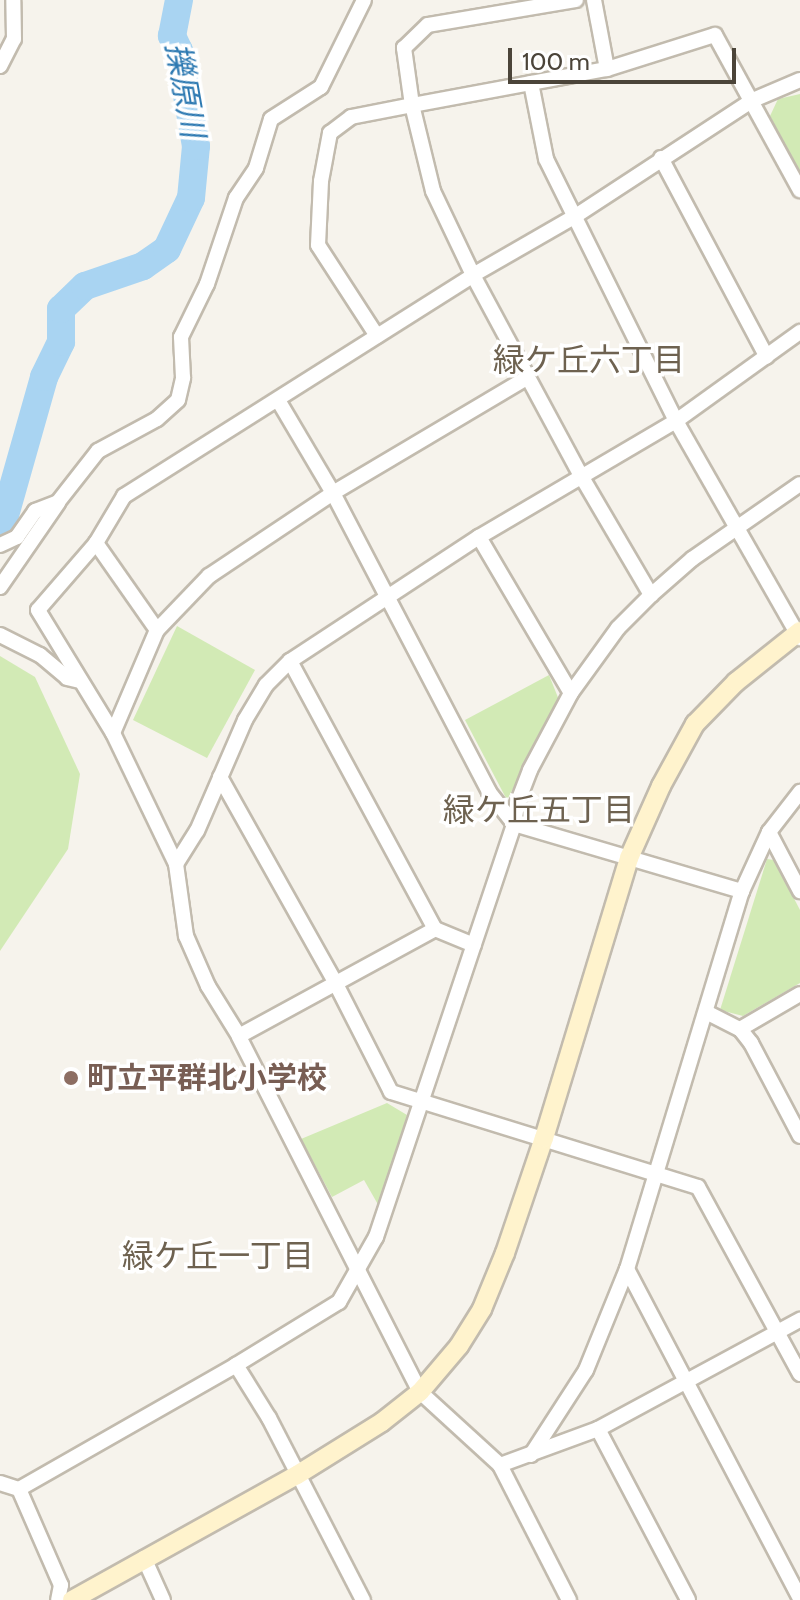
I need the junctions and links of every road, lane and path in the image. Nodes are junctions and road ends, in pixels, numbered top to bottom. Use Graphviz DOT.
graph roads {
  1 [pos="13,0"];
  2 [pos="364,0"];
  3 [pos="576,0"];
  4 [pos="594,0"];
  5 [pos="0,66"];
  6 [pos="607,69"];
  7 [pos="800,80"];
  8 [pos="531,83"];
  9 [pos="753,100"];
  10 [pos="412,105"];
  11 [pos="661,158"];
  12 [pos="800,190"];
  13 [pos="574,217"];
  14 [pos="473,275"];
  15 [pos="800,332"];
  16 [pos="377,336"];
  17 [pos="767,357"];
  18 [pos="527,378"];
  19 [pos="278,400"];
  20 [pos="676,421"];
  21 [pos="580,474"];
  22 [pos="800,484"];
  23 [pos="333,493"];
  24 [pos="58,502"];
  25 [pos="738,528"];
  26 [pos="479,537"];
  27 [pos="96,543"];
  28 [pos="0,545"];
  29 [pos="0,587"];
  30 [pos="651,595"];
  31 [pos="387,598"];
  32 [pos="157,630"];
  33 [pos="799,634"];
  34 [pos="0,635"];
  35 [pos="290,661"];
  36 [pos="80,681"];
  37 [pos="571,693"];
  38 [pos="113,733"];
  39 [pos="220,777"];
  40 [pos="800,792"];
  41 [pos="514,824"];
  42 [pos="769,832"];
  43 [pos="629,858"];
  44 [pos="176,864"];
  45 [pos="742,891"];
  46 [pos="800,891"];
  47 [pos="435,929"];
  48 [pos="474,945"];
  49 [pos="336,984"];
  50 [pos="800,994"];
  51 [pos="706,1012"];
  52 [pos="740,1029"];
  53 [pos="239,1036"];
  54 [pos="423,1100"];
  55 [pos="800,1136"];
  56 [pos="544,1138"];
  57 [pos="658,1176"];
  58 [pos="356,1267"];
  59 [pos="627,1269"];
  60 [pos="800,1320"];
  61 [pos="777,1332"];
  62 [pos="236,1365"];
  63 [pos="800,1374"];
  64 [pos="688,1381"];
  65 [pos="420,1392"];
  66 [pos="598,1429"];
  67 [pos="531,1455"];
  68 [pos="500,1465"];
  69 [pos="297,1475"];
  70 [pos="0,1483"];
  71 [pos="19,1489"];
  72 [pos="144,1558"];
  73 [pos="800,1598"];
  74 [pos="58,1600"];
  75 [pos="72,1600"];
  76 [pos="163,1600"];
  77 [pos="363,1600"];
  78 [pos="569,1600"];
  79 [pos="688,1600"];
  1 -- 5 [label="street"];
  2 -- 24 [label="street"];
  3 -- 10 [label="street"];
  4 -- 6 [label="street"];
  6 -- 8 [label="street"];
  6 -- 9 [label="street"];
  7 -- 9 [label="street"];
  8 -- 10 [label="street"];
  8 -- 13 [label="street"];
  9 -- 11 [label="street"];
  9 -- 12 [label="street"];
  10 -- 14 [label="street"];
  10 -- 16 [label="street"];
  11 -- 13 [label="street"];
  11 -- 17 [label="street"];
  13 -- 14 [label="street"];
  13 -- 20 [label="street"];
  14 -- 16 [label="street"];
  14 -- 18 [label="street"];
  15 -- 17 [label="street"];
  16 -- 19 [label="street"];
  17 -- 20 [label="street"];
  18 -- 21 [label="street"];
  18 -- 23 [label="street"];
  19 -- 23 [label="street"];
  19 -- 27 [label="street"];
  20 -- 21 [label="street"];
  20 -- 25 [label="street"];
  21 -- 26 [label="street"];
  21 -- 30 [label="street"];
  22 -- 25 [label="street"];
  23 -- 31 [label="street"];
  23 -- 32 [label="street"];
  24 -- 28 [label="street"];
  24 -- 29 [label="street"];
  25 -- 30 [label="street"];
  25 -- 33 [label="street"];
  26 -- 31 [label="street"];
  26 -- 37 [label="street"];
  27 -- 32 [label="street"];
  27 -- 36 [label="street"];
  30 -- 37 [label="street"];
  31 -- 35 [label="street"];
  31 -- 41 [label="street"];
  32 -- 38 [label="street"];
  33 -- 43 [label="street"];
  34 -- 36 [label="street"];
  35 -- 39 [label="street"];
  35 -- 47 [label="street"];
  36 -- 38 [label="street"];
  37 -- 41 [label="street"];
  38 -- 44 [label="street"];
  39 -- 44 [label="street"];
  39 -- 49 [label="street"];
  40 -- 42 [label="street"];
  41 -- 43 [label="street"];
  41 -- 48 [label="street"];
  42 -- 45 [label="street"];
  42 -- 46 [label="street"];
  43 -- 45 [label="street"];
  43 -- 56 [label="street"];
  44 -- 53 [label="street"];
  45 -- 51 [label="street"];
  47 -- 48 [label="street"];
  47 -- 49 [label="street"];
  48 -- 54 [label="street"];
  49 -- 53 [label="street"];
  49 -- 54 [label="street"];
  50 -- 52 [label="street"];
  51 -- 52 [label="street"];
  51 -- 57 [label="street"];
  52 -- 55 [label="street"];
  53 -- 58 [label="street"];
  54 -- 56 [label="street"];
  54 -- 58 [label="street"];
  56 -- 57 [label="street"];
  56 -- 65 [label="street"];
  57 -- 59 [label="street"];
  57 -- 61 [label="street"];
  58 -- 62 [label="street"];
  58 -- 65 [label="street"];
  59 -- 64 [label="street"];
  59 -- 67 [label="street"];
  60 -- 61 [label="street"];
  61 -- 63 [label="street"];
  61 -- 64 [label="street"];
  62 -- 69 [label="street"];
  62 -- 71 [label="street"];
  64 -- 66 [label="street"];
  64 -- 73 [label="street"];
  65 -- 68 [label="street"];
  65 -- 69 [label="street"];
  66 -- 67 [label="street"];
  66 -- 79 [label="street"];
  67 -- 68 [label="street"];
  68 -- 78 [label="street"];
  69 -- 72 [label="street"];
  69 -- 77 [label="street"];
  70 -- 71 [label="street"];
  71 -- 74 [label="street"];
  72 -- 75 [label="street"];
  72 -- 76 [label="street"];
}
